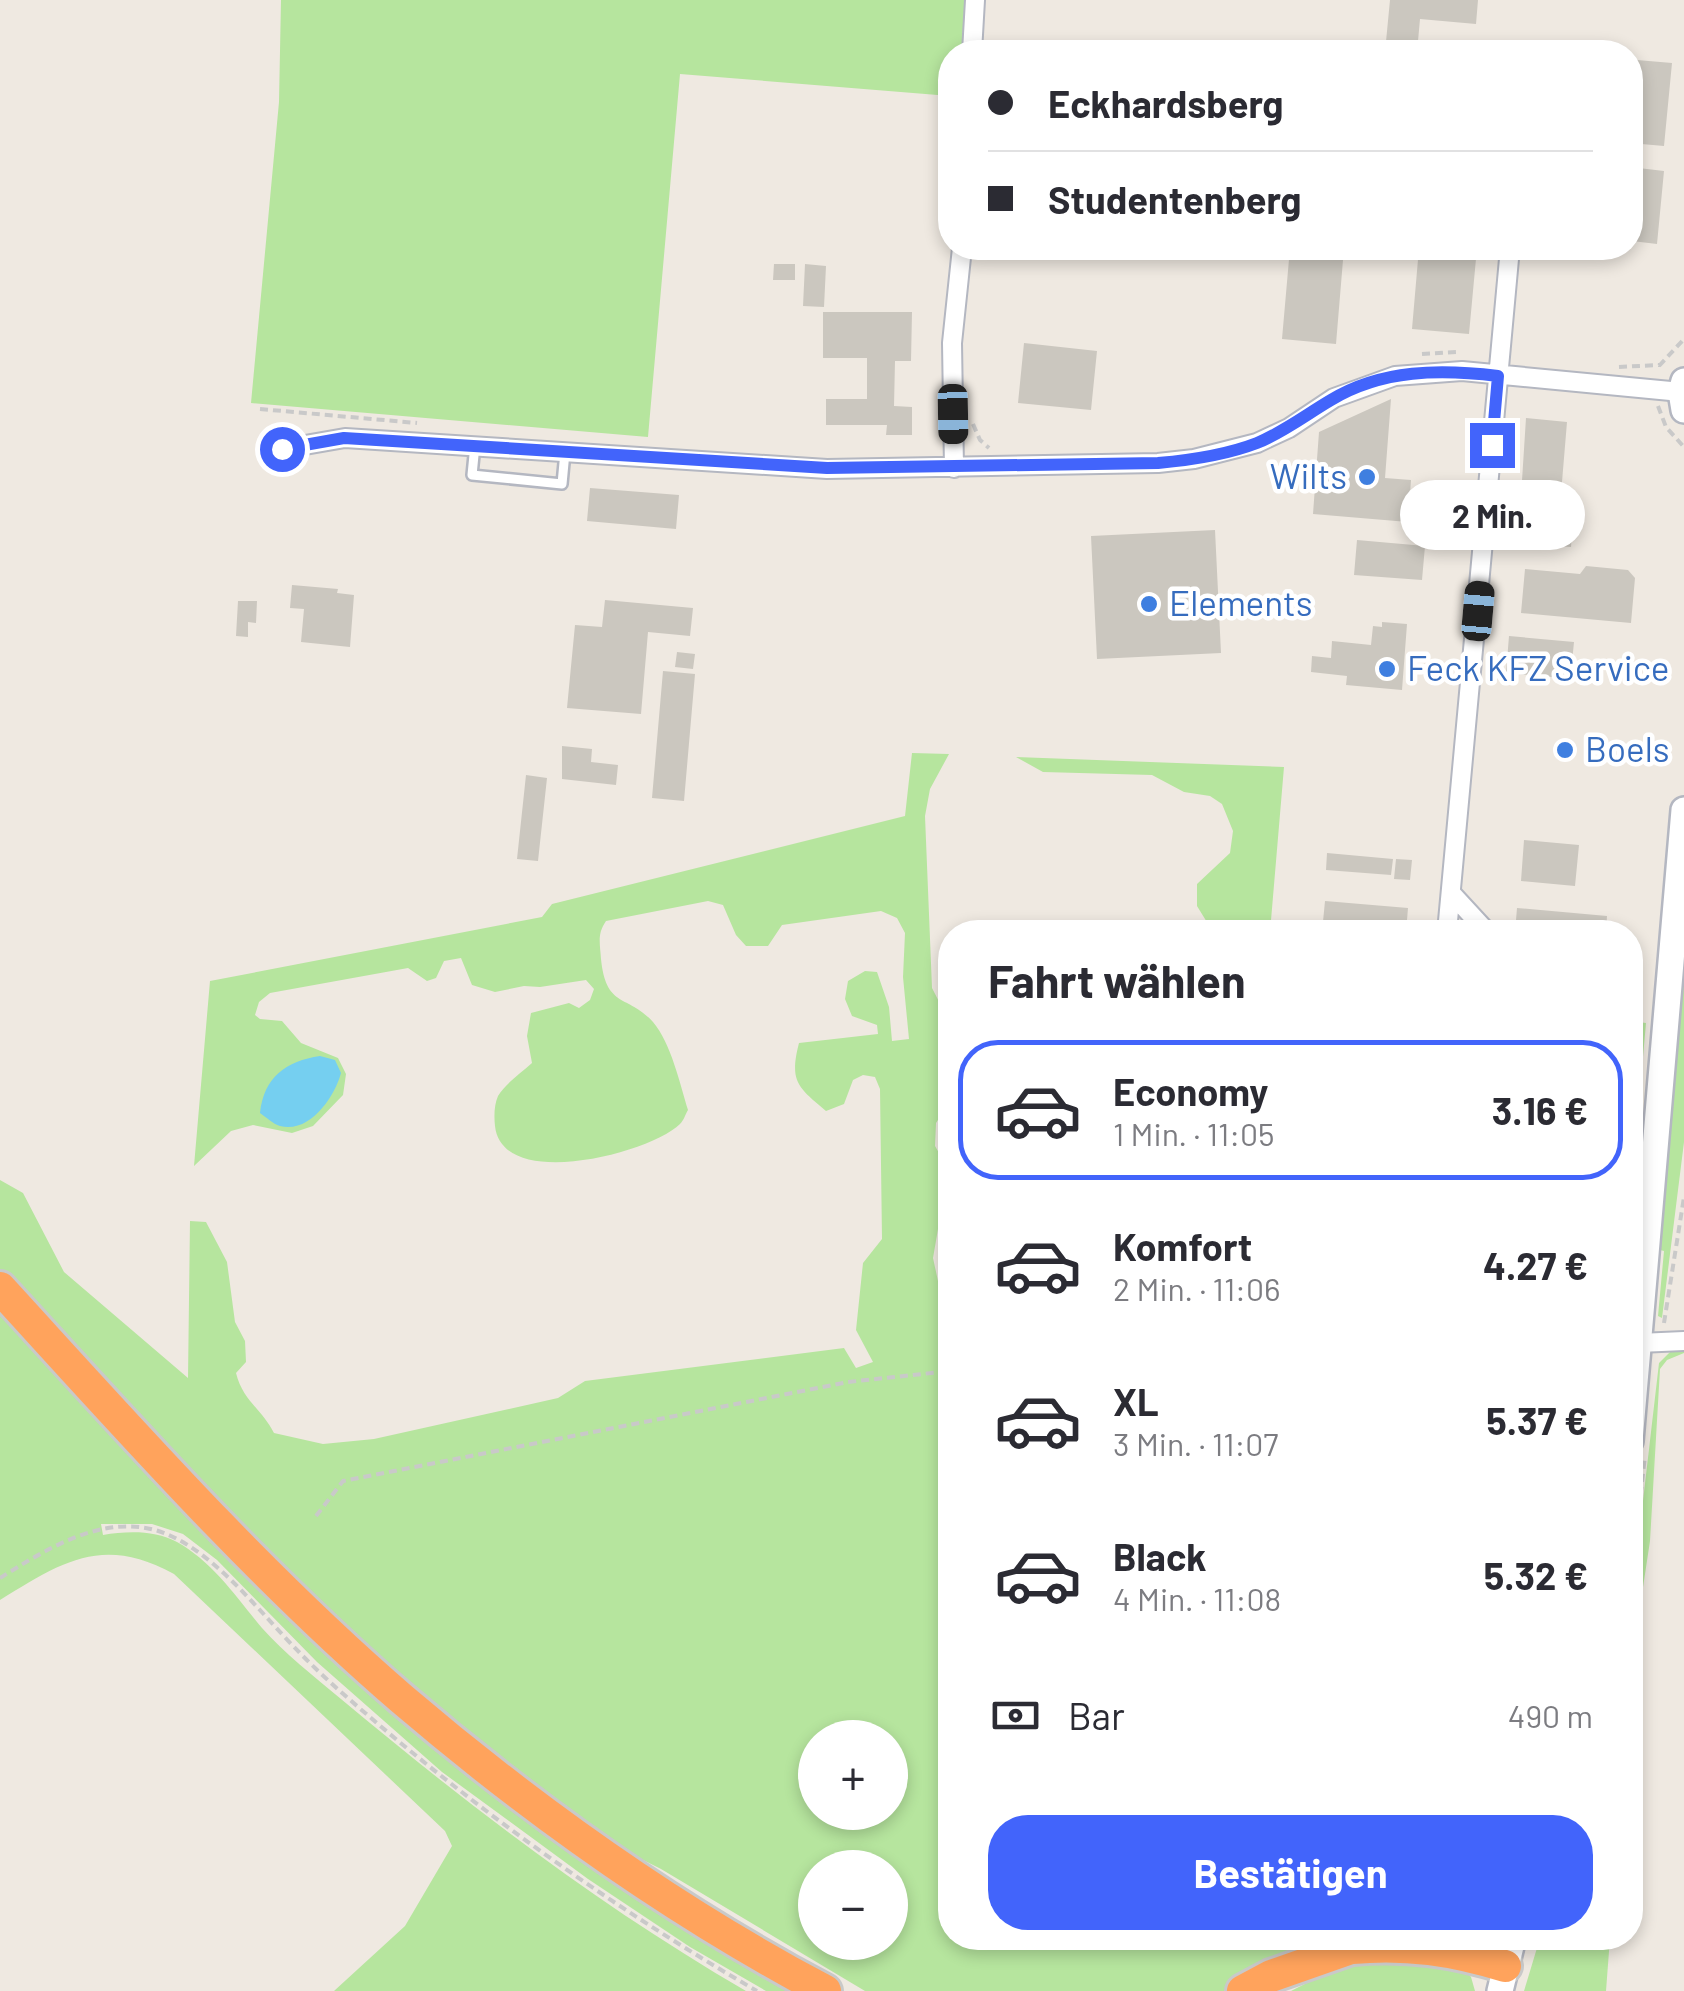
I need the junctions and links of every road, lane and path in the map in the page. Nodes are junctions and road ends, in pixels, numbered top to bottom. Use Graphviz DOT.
graph roads {
  1 [pos="975,0"];
  2 [pos="973,40"];
  3 [pos="961,260"];
  4 [pos="1509,260"];
  5 [pos="1684,339"];
  6 [pos="1659,365"];
  7 [pos="1498,376"];
  8 [pos="1683,394"];
  9 [pos="1658,409"];
  10 [pos="973,426"];
  11 [pos="475,445"];
  12 [pos="1684,447"];
  13 [pos="989,448"];
  14 [pos="282,449"];
  15 [pos="565,452"];
  16 [pos="954,468"];
  17 [pos="1684,810"];
  18 [pos="1452,894"];
  19 [pos="1449,920"];
  20 [pos="1476,920"];
  21 [pos="0,1288"];
  22 [pos="1643,1296"];
  23 [pos="1684,1341"];
  24 [pos="1643,1343"];
  25 [pos="938,1372"];
  26 [pos="316,1516"];
  27 [pos="102,1530"];
  28 [pos="0,1578"];
  29 [pos="1348,1950"];
  30 [pos="1351,1950"];
  31 [pos="1445,1950"];
  32 [pos="1506,1965"];
  33 [pos="824,1990"];
  34 [pos="1243,1991"];
  35 [pos="1280,1991"];
  1 -- 2 [label="street"];
  3 -- 16 [label="street"];
  4 -- 7 [label="street"];
  5 -- 6 [label="path"];
  7 -- 8 [label="street"];
  7 -- 16 [label="street"];
  7 -- 18 [label="street"];
  9 -- 12 [label="path"];
  10 -- 13 [label="path"];
  11 -- 14 [label="street"];
  11 -- 15 [label="street"];
  11 -- 15 [label="lane"];
  15 -- 16 [label="street"];
  17 -- 22 [label="main road"];
  18 -- 19 [label="street"];
  18 -- 20 [label="street"];
  21 -- 33 [label="highway"];
  23 -- 24 [label="street"];
  25 -- 26 [label="path"];
  27 -- 28 [label="path"];
  29 -- 34 [label="highway"];
  30 -- 35 [label="highway"];
  31 -- 32 [label="highway"];
}
